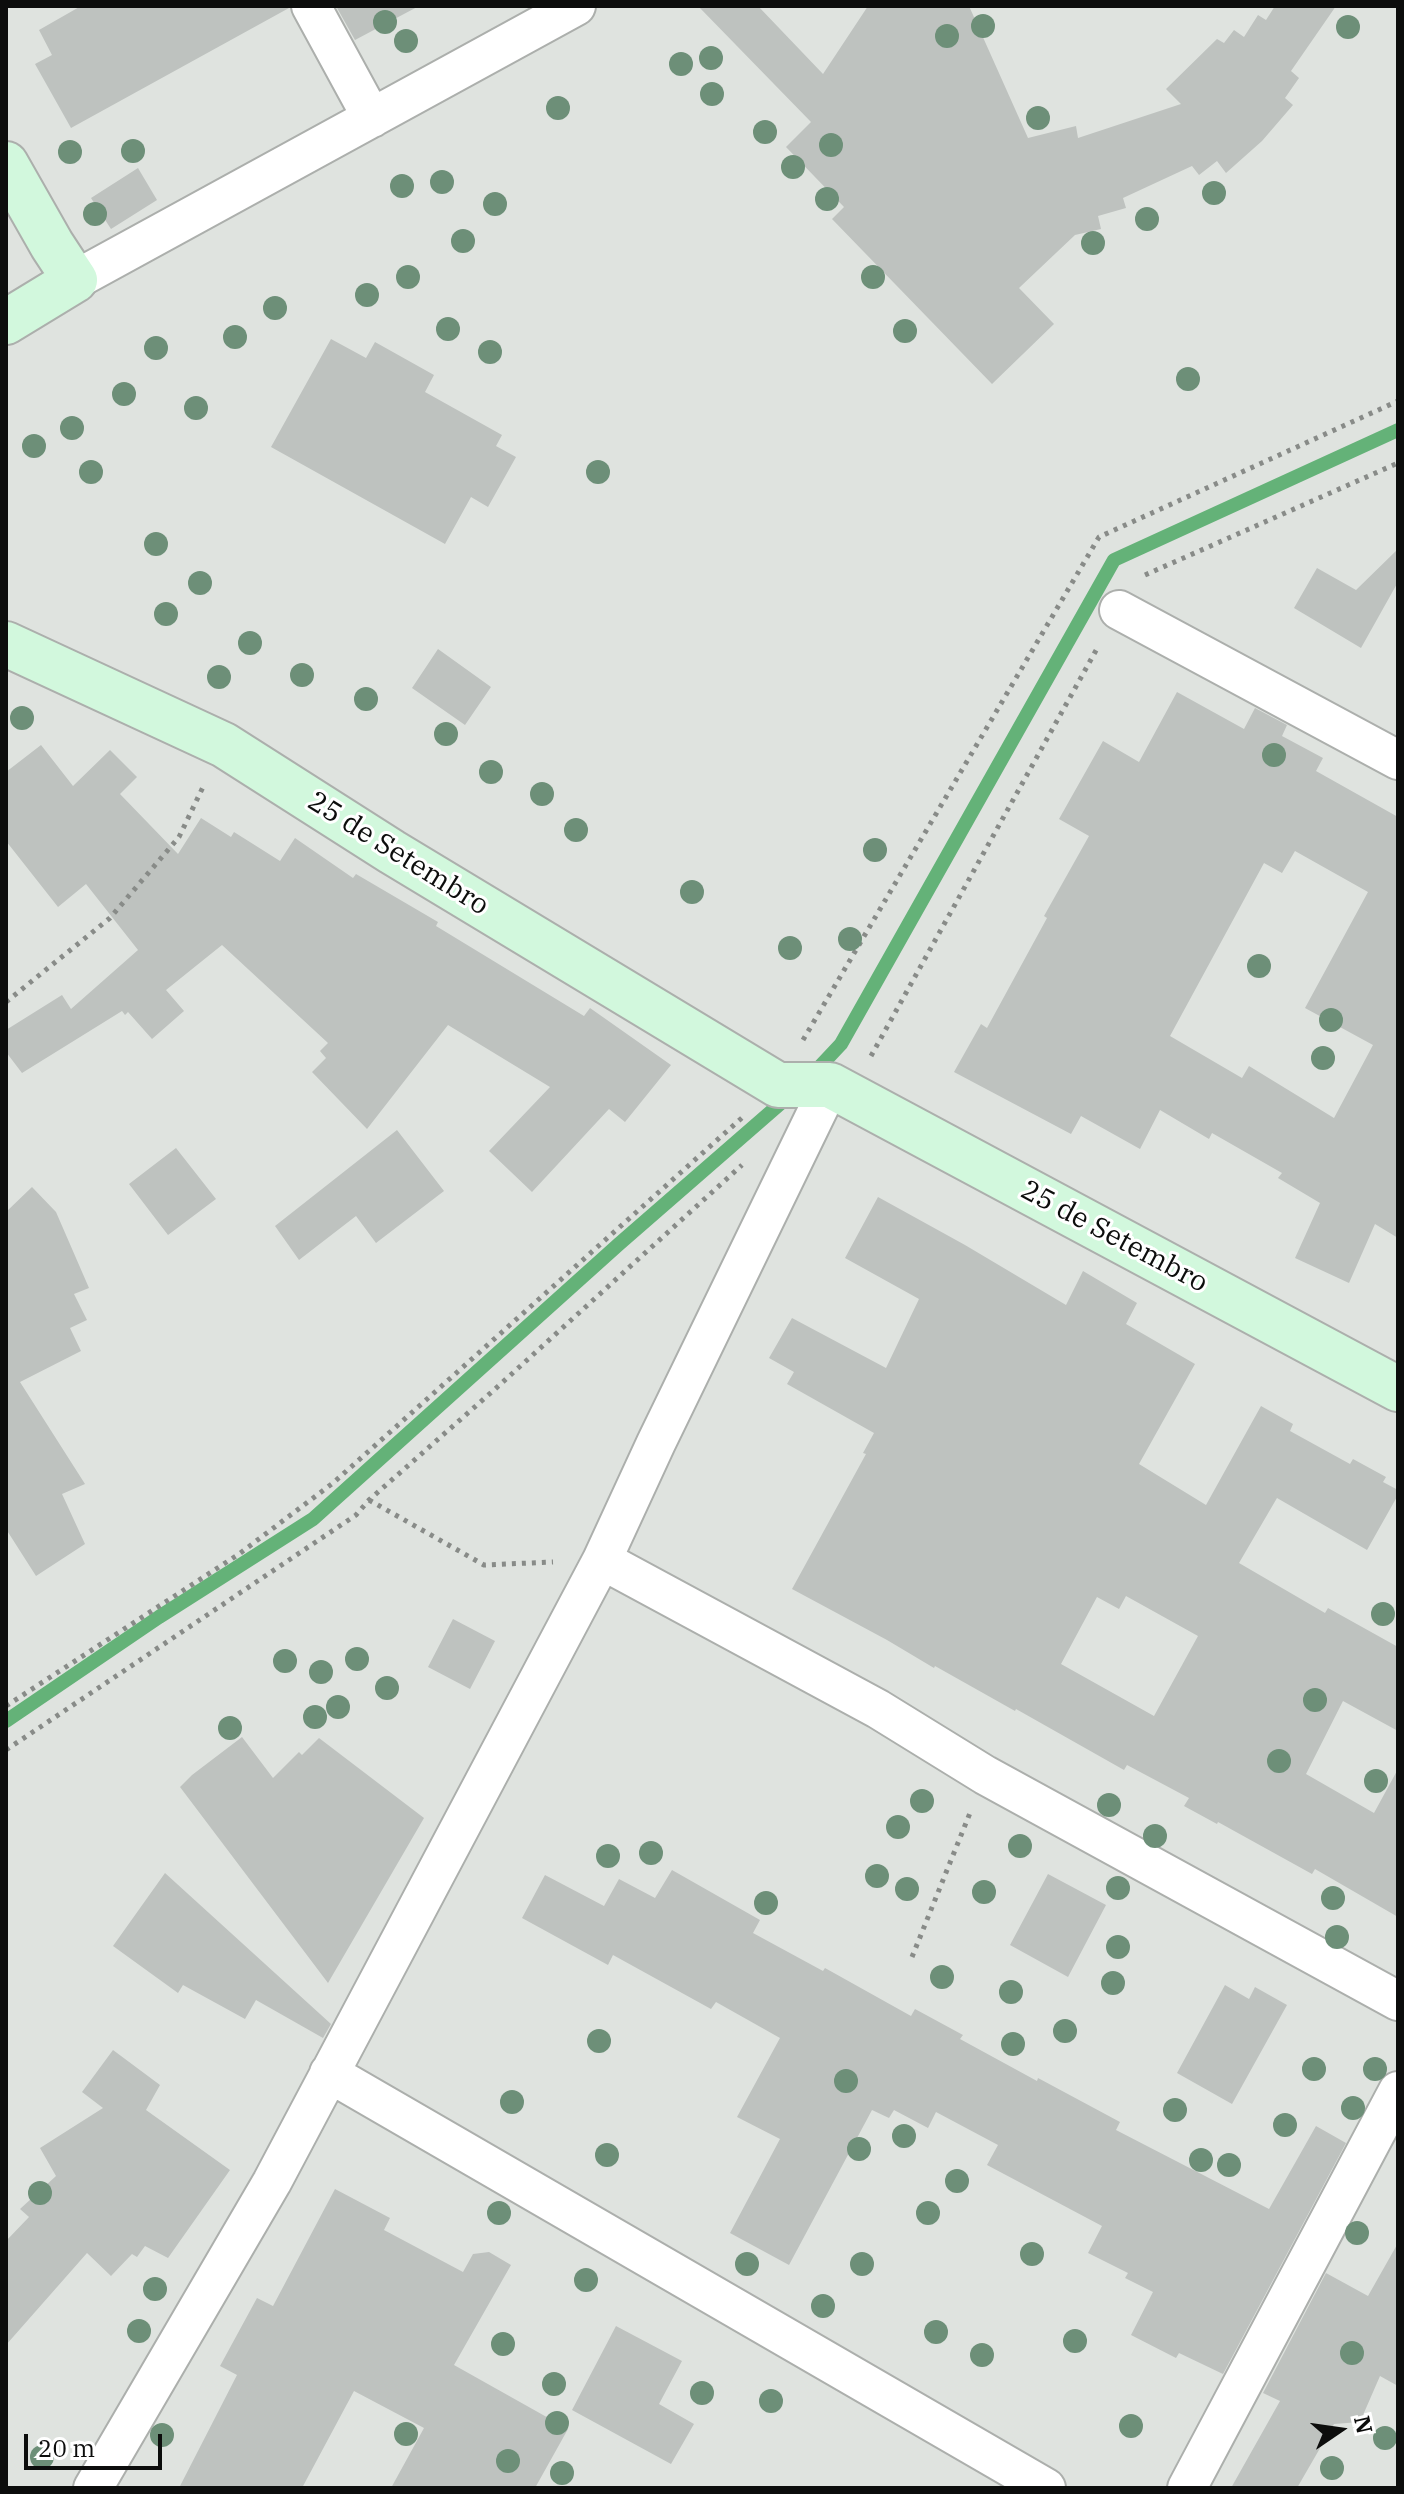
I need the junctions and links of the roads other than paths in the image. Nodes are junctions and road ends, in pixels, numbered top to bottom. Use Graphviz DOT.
graph roads {
  1 [pos="311,6"];
  2 [pos="576,6"];
  3 [pos="372,118"];
  4 [pos="6,164"];
  5 [pos="75,280"];
  6 [pos="6,322"];
  7 [pos="1119,610"];
  8 [pos="6,644"];
  9 [pos="1398,760"];
  10 [pos="830,1085"];
  11 [pos="1398,1389"];
  12 [pos="602,1560"];
  13 [pos="1398,2001"];
  14 [pos="329,2073"];
  15 [pos="1398,2091"];
  16 [pos="93,2488"];
  17 [pos="1046,2488"];
  18 [pos="1187,2488"];
  1 -- 3 [label="street"];
  2 -- 3 [label="street"];
  3 -- 5 [label="street"];
  4 -- 5 [label="street"];
  5 -- 6 [label="street"];
  7 -- 9 [label="street"];
  8 -- 10 [label="street, 25 de Setembro"];
  10 -- 11 [label="street, 25 de Setembro"];
  10 -- 12 [label="street"];
  12 -- 13 [label="street"];
  12 -- 14 [label="street"];
  14 -- 16 [label="street"];
  14 -- 17 [label="street"];
  15 -- 18 [label="street"];
}
